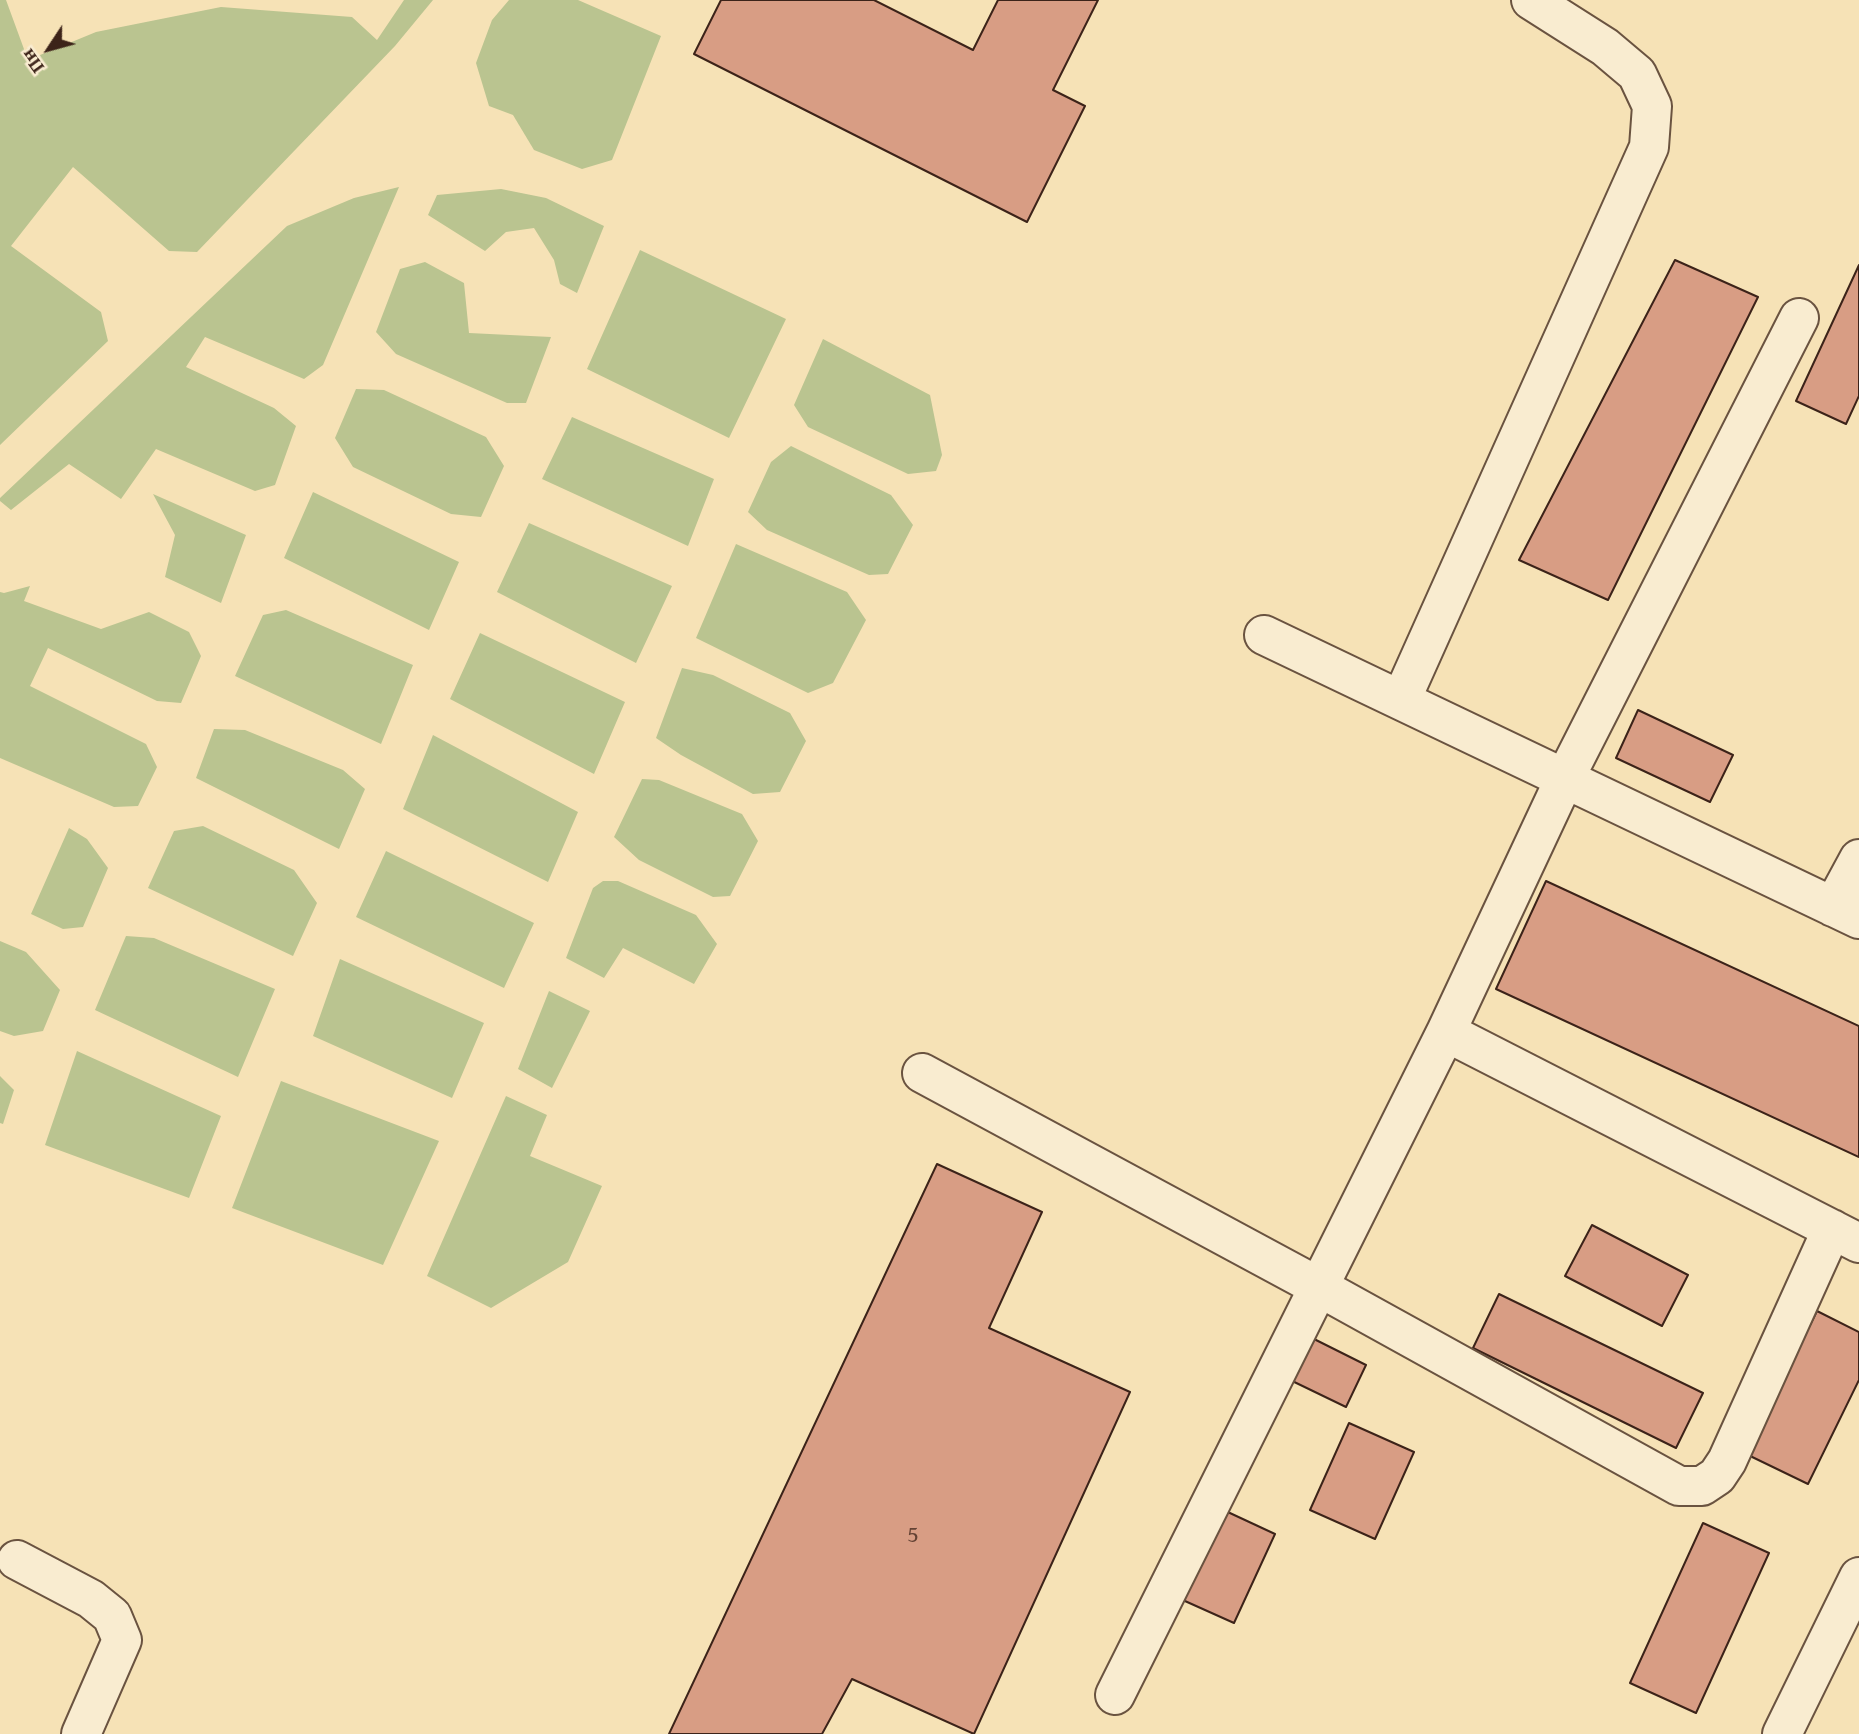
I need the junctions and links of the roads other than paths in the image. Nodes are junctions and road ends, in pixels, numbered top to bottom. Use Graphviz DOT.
graph roads {
  1 [pos="1531,0"];
  2 [pos="1798,318"];
  3 [pos="1264,635"];
  4 [pos="1401,700"];
  5 [pos="1565,779"];
  6 [pos="1859,859"];
  7 [pos="1846,913"];
  8 [pos="1446,1032"];
  9 [pos="922,1073"];
  10 [pos="1846,1236"];
  11 [pos="1319,1287"];
  12 [pos="18,1560"];
  13 [pos="1854,1600"];
  14 [pos="1115,1695"];
  15 [pos="81,1734"];
  16 [pos="1782,1734"];
  1 -- 4 [label="street"];
  2 -- 5 [label="street"];
  3 -- 4 [label="street"];
  4 -- 5 [label="street"];
  5 -- 7 [label="street"];
  5 -- 8 [label="street"];
  6 -- 7 [label="street"];
  8 -- 10 [label="street"];
  8 -- 11 [label="street"];
  9 -- 11 [label="street"];
  10 -- 11 [label="street"];
  11 -- 14 [label="street"];
  12 -- 15 [label="street"];
  13 -- 16 [label="street"];
}
